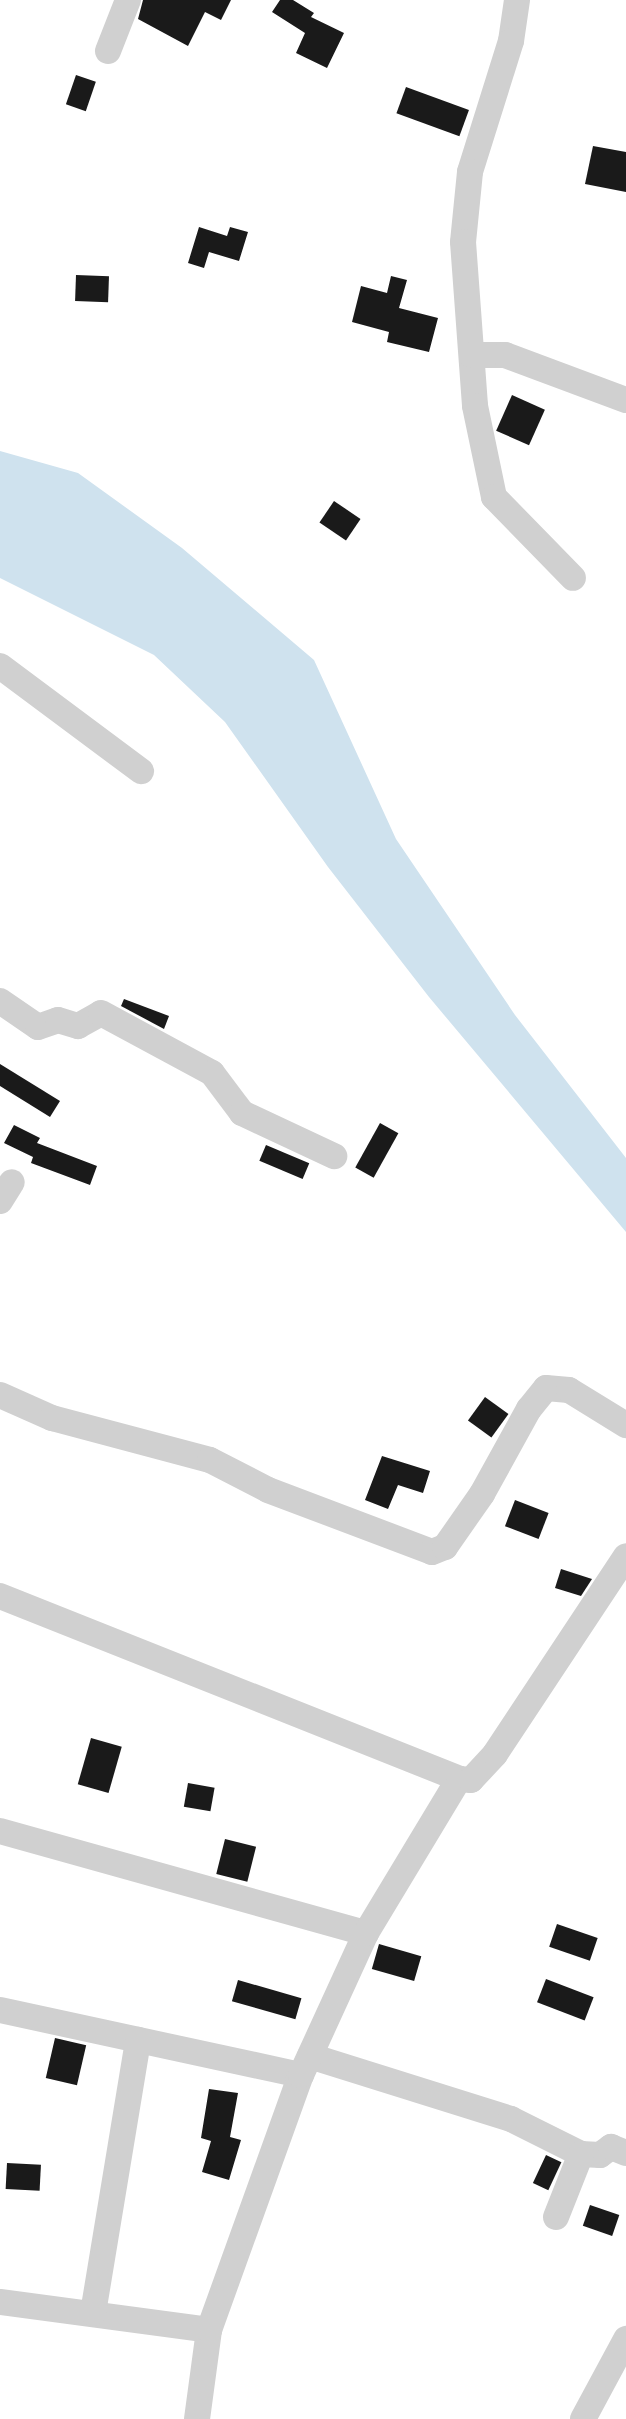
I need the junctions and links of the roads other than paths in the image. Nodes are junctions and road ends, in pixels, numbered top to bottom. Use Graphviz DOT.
graph roads {
  1 [pos="128,0"];
  2 [pos="517,0"];
  3 [pos="108,51"];
  4 [pos="472,355"];
  5 [pos="626,400"];
  6 [pos="573,578"];
  7 [pos="0,666"];
  8 [pos="141,771"];
  9 [pos="0,1001"];
  10 [pos="334,1156"];
  11 [pos="0,1395"];
  12 [pos="626,1425"];
  13 [pos="623,1568"];
  14 [pos="0,1596"];
  15 [pos="459,1779"];
  16 [pos="0,1831"];
  17 [pos="366,1933"];
  18 [pos="0,2010"];
  19 [pos="138,2040"];
  20 [pos="306,2065"];
  21 [pos="626,2153"];
  22 [pos="581,2154"];
  23 [pos="556,2217"];
  24 [pos="0,2302"];
  25 [pos="93,2313"];
  26 [pos="209,2330"];
  27 [pos="626,2339"];
  28 [pos="197,2419"];
  29 [pos="583,2419"];
  1 -- 3 [label="street"];
  2 -- 4 [label="street"];
  4 -- 5 [label="street"];
  4 -- 6 [label="street"];
  7 -- 8 [label="street"];
  9 -- 10 [label="street"];
  11 -- 12 [label="street"];
  13 -- 15 [label="street"];
  14 -- 15 [label="street"];
  15 -- 17 [label="street"];
  16 -- 17 [label="street"];
  17 -- 20 [label="street"];
  18 -- 19 [label="street"];
  19 -- 20 [label="street"];
  19 -- 25 [label="street"];
  20 -- 22 [label="street"];
  20 -- 26 [label="street"];
  21 -- 22 [label="street"];
  22 -- 23 [label="street"];
  24 -- 25 [label="street"];
  25 -- 26 [label="street"];
  26 -- 28 [label="street"];
  27 -- 29 [label="street"];
}
